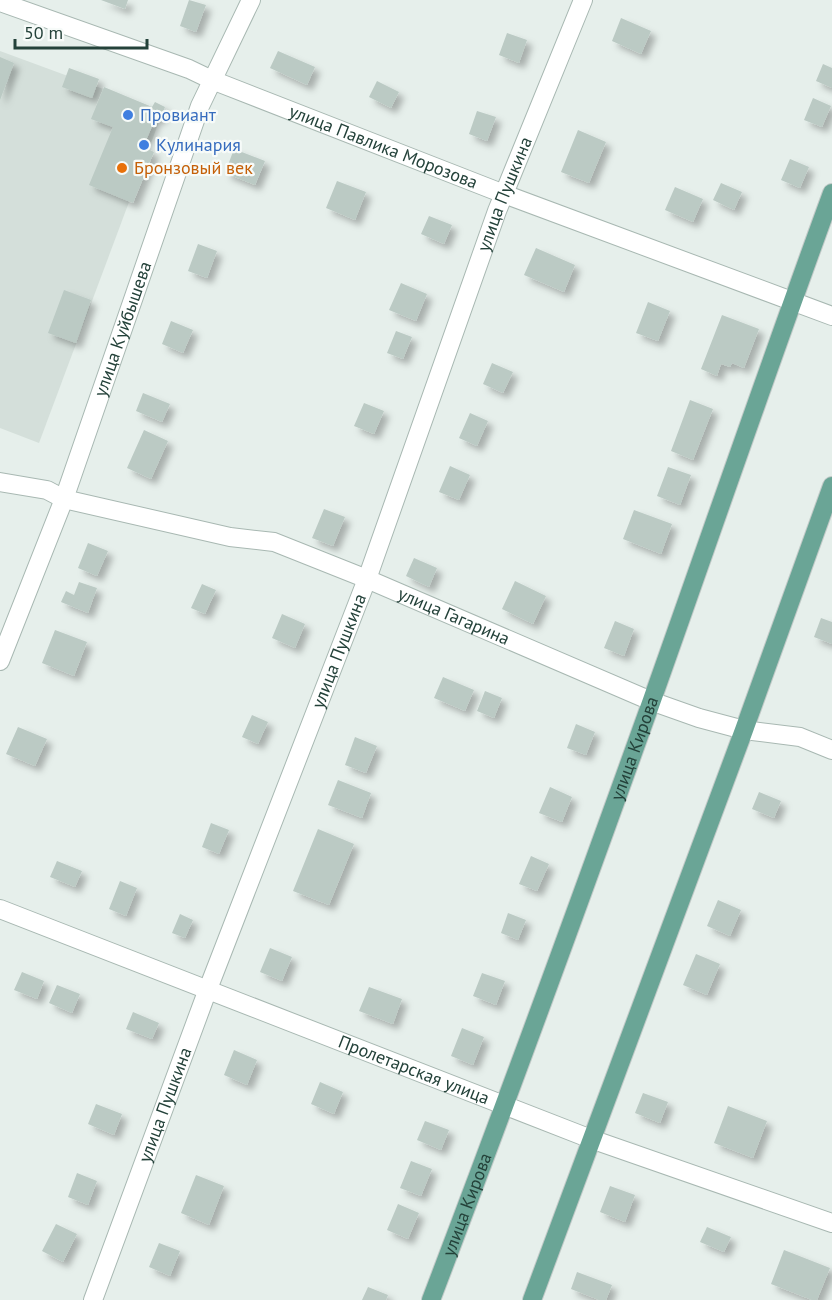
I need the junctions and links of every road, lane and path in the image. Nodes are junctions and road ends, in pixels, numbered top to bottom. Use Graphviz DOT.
graph roads {
  1 [pos="250,0"];
  2 [pos="583,0"];
  3 [pos="0,2"];
  4 [pos="212,80"];
  5 [pos="832,193"];
  6 [pos="504,194"];
  7 [pos="792,302"];
  8 [pos="832,316"];
  9 [pos="0,482"];
  10 [pos="832,486"];
  11 [pos="64,499"];
  12 [pos="367,579"];
  13 [pos="0,661"];
  14 [pos="651,701"];
  15 [pos="744,730"];
  16 [pos="832,750"];
  17 [pos="0,909"];
  18 [pos="208,989"];
  19 [pos="505,1106"];
  20 [pos="591,1139"];
  21 [pos="832,1222"];
  22 [pos="93,1300"];
  23 [pos="431,1300"];
  24 [pos="532,1300"];
  1 -- 4 [label="street, улица Куйбышева"];
  2 -- 6 [label="street, улица Пушкина"];
  3 -- 4 [label="street, улица Павлика Морозова"];
  4 -- 6 [label="street, улица Павлика Морозова"];
  4 -- 11 [label="street, улица Куйбышева"];
  5 -- 7 [label="main road, улица Кирова"];
  6 -- 7 [label="street, улица Павлика Морозова"];
  6 -- 12 [label="street, улица Пушкина"];
  7 -- 8 [label="street, улица Павлика Морозова"];
  7 -- 14 [label="main road, улица Кирова"];
  9 -- 11 [label="street, улица Гагарина"];
  10 -- 15 [label="main road"];
  11 -- 12 [label="street, улица Гагарина"];
  11 -- 13 [label="street, улица Куйбышева"];
  12 -- 14 [label="street, улица Гагарина"];
  12 -- 18 [label="street, улица Пушкина"];
  14 -- 15 [label="street, улица Гагарина"];
  14 -- 19 [label="main road, улица Кирова"];
  15 -- 16 [label="street, улица Гагарина"];
  15 -- 20 [label="main road"];
  17 -- 18 [label="street, Пролетарская улица"];
  18 -- 19 [label="street, Пролетарская улица"];
  18 -- 22 [label="street, улица Пушкина"];
  19 -- 20 [label="street, Пролетарская улица"];
  19 -- 23 [label="main road, улица Кирова"];
  20 -- 21 [label="street, Пролетарская улица"];
  20 -- 24 [label="main road"];
}
